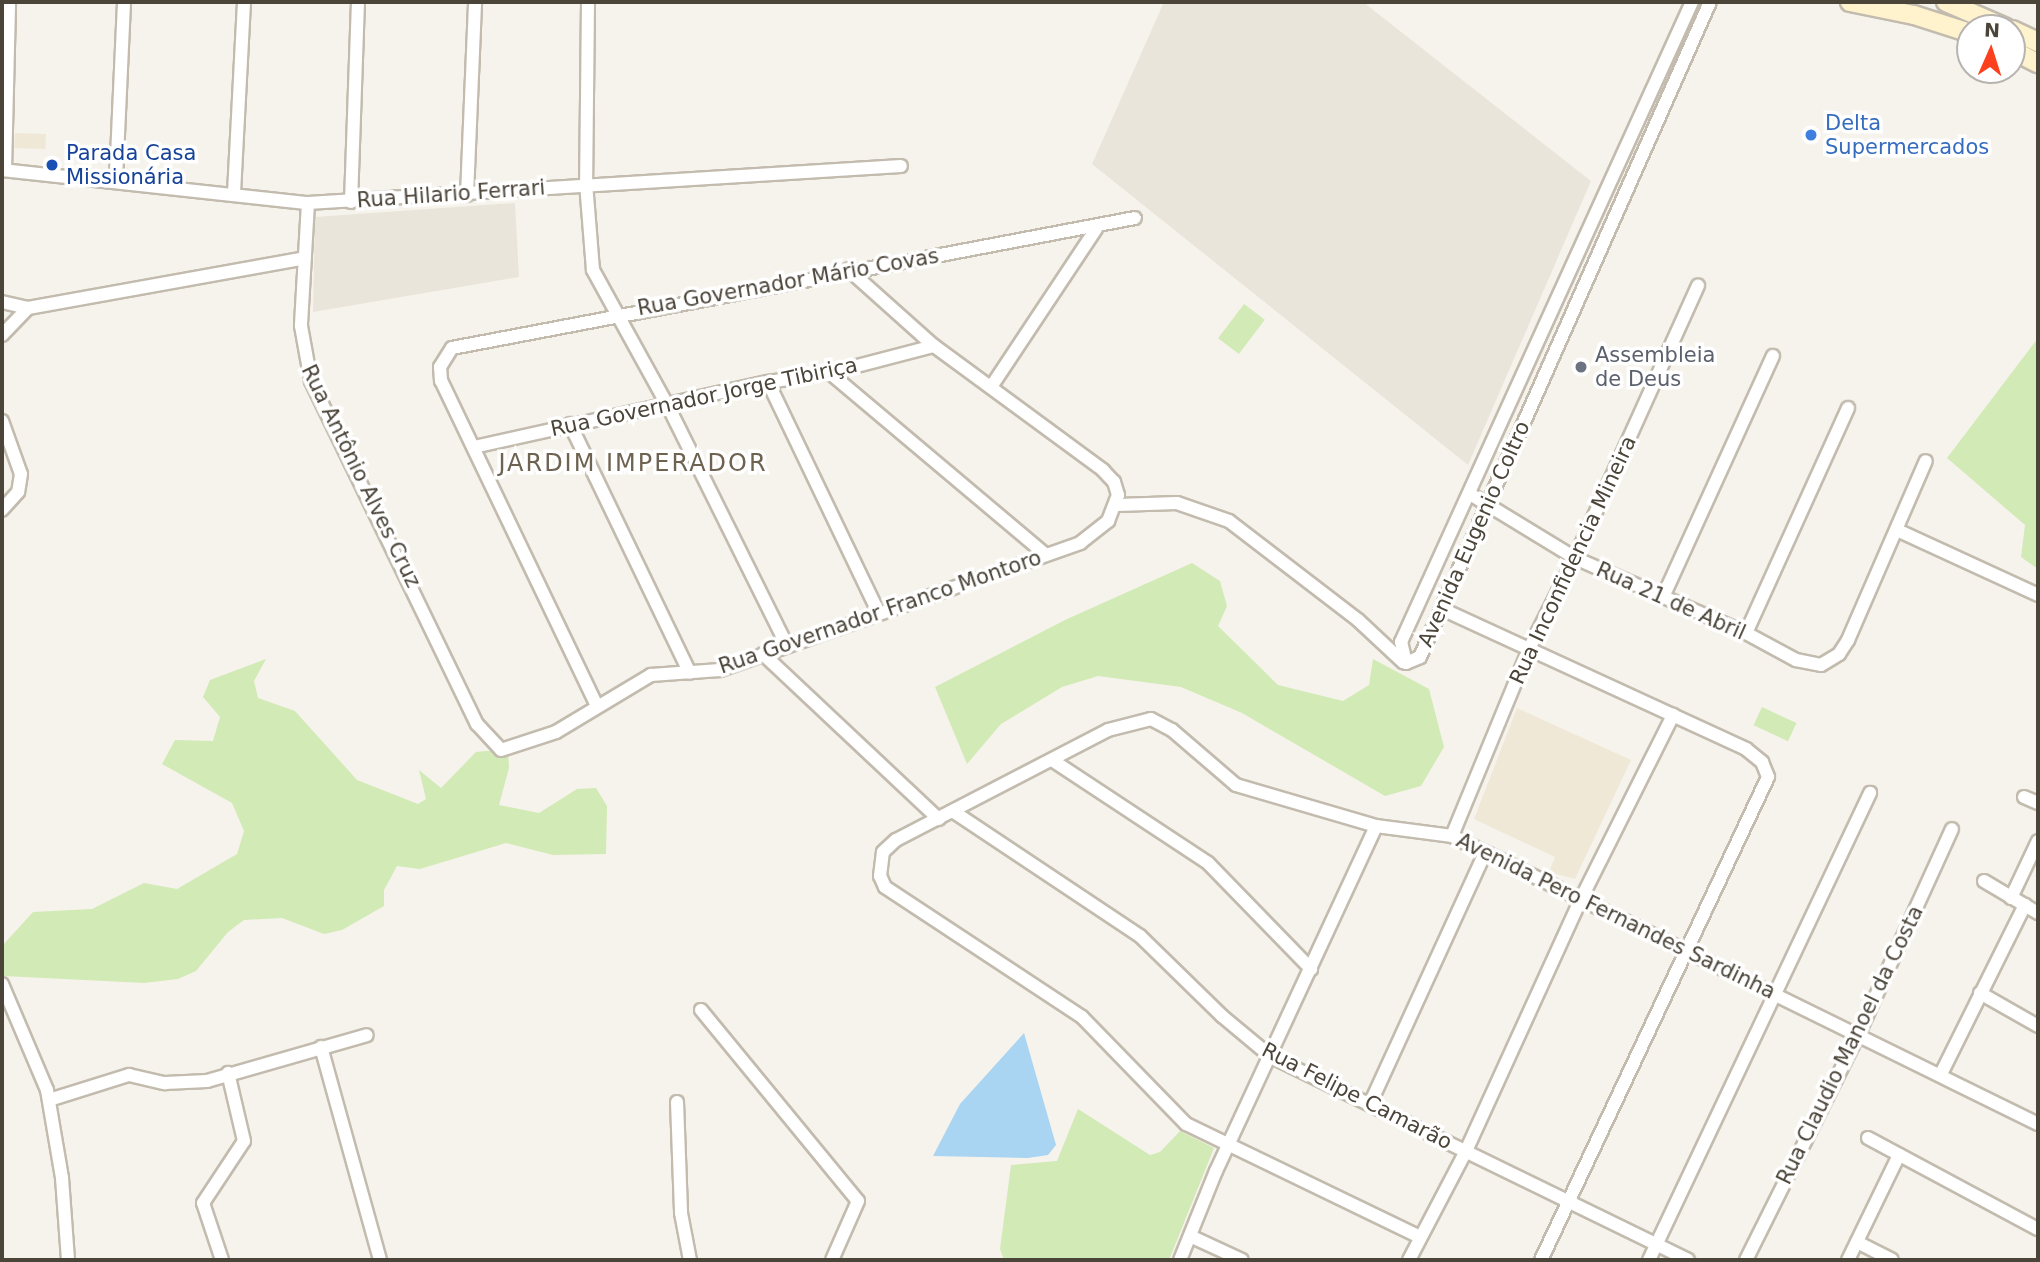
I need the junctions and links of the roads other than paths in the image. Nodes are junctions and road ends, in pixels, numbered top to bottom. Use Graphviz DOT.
graph roads {
  1 [pos="9,2"];
  2 [pos="124,2"];
  3 [pos="244,2"];
  4 [pos="358,2"];
  5 [pos="475,2"];
  6 [pos="588,2"];
  7 [pos="1692,2"];
  8 [pos="1710,2"];
  9 [pos="1850,2"];
  10 [pos="1946,2"];
  11 [pos="1974,14"];
  12 [pos="1956,28"];
  13 [pos="1628,150"];
  14 [pos="1641,154"];
  15 [pos="901,166"];
  16 [pos="3,170"];
  17 [pos="116,179"];
  18 [pos="586,183"];
  19 [pos="234,193"];
  20 [pos="467,195"];
  21 [pos="351,202"];
  22 [pos="308,203"];
  23 [pos="1135,218"];
  24 [pos="1096,229"];
  25 [pos="305,258"];
  26 [pos="848,269"];
  27 [pos="1698,286"];
  28 [pos="2,302"];
  29 [pos="28,309"];
  30 [pos="614,314"];
  31 [pos="1549,320"];
  32 [pos="1565,327"];
  33 [pos="2,335"];
  34 [pos="934,346"];
  35 [pos="1773,356"];
  36 [pos="830,373"];
  37 [pos="768,382"];
  38 [pos="991,387"];
  39 [pos="669,408"];
  40 [pos="1848,408"];
  41 [pos="2,421"];
  42 [pos="570,424"];
  43 [pos="474,447"];
  44 [pos="1926,461"];
  45 [pos="1470,494"];
  46 [pos="1117,505"];
  47 [pos="1488,507"];
  48 [pos="2,510"];
  49 [pos="1897,530"];
  50 [pos="1045,554"];
  51 [pos="1575,558"];
  52 [pos="2038,595"];
  53 [pos="1663,597"];
  54 [pos="1441,608"];
  55 [pos="878,612"];
  56 [pos="1746,633"];
  57 [pos="787,646"];
  58 [pos="1529,649"];
  59 [pos="762,654"];
  60 [pos="1406,663"];
  61 [pos="690,673"];
  62 [pos="597,706"];
  63 [pos="1673,715"];
  64 [pos="483,735"];
  65 [pos="1052,760"];
  66 [pos="1870,793"];
  67 [pos="2024,797"];
  68 [pos="2038,803"];
  69 [pos="954,812"];
  70 [pos="939,819"];
  71 [pos="1376,826"];
  72 [pos="1952,829"];
  73 [pos="1452,836"];
  74 [pos="2038,841"];
  75 [pos="1484,855"];
  76 [pos="1984,881"];
  77 [pos="2011,898"];
  78 [pos="1581,900"];
  79 [pos="2025,905"];
  80 [pos="2038,913"];
  81 [pos="1685,947"];
  82 [pos="1311,969"];
  83 [pos="2,984"];
  84 [pos="1980,993"];
  85 [pos="1775,994"];
  86 [pos="701,1010"];
  87 [pos="2038,1026"];
  88 [pos="1859,1033"];
  89 [pos="367,1035"];
  90 [pos="321,1047"];
  91 [pos="1270,1056"];
  92 [pos="228,1073"];
  93 [pos="1941,1074"];
  94 [pos="49,1100"];
  95 [pos="677,1102"];
  96 [pos="1370,1104"];
  97 [pos="2038,1124"];
  98 [pos="1868,1138"];
  99 [pos="1230,1143"];
  100 [pos="1466,1151"];
  101 [pos="1899,1155"];
  102 [pos="1568,1205"];
  103 [pos="2038,1229"];
  104 [pos="1190,1236"];
  105 [pos="1420,1237"];
  106 [pos="1857,1242"];
  107 [pos="1655,1247"];
  108 [pos="68,1260"];
  109 [pos="222,1260"];
  110 [pos="380,1260"];
  111 [pos="690,1260"];
  112 [pos="832,1260"];
  113 [pos="1180,1260"];
  114 [pos="1242,1260"];
  115 [pos="1409,1260"];
  116 [pos="1541,1260"];
  117 [pos="1648,1260"];
  118 [pos="1688,1260"];
  119 [pos="1746,1260"];
  120 [pos="1848,1260"];
  121 [pos="1892,1260"];
  1 -- 16 [label="street"];
  2 -- 17 [label="street"];
  3 -- 19 [label="street"];
  4 -- 21 [label="street"];
  5 -- 20 [label="street"];
  6 -- 18 [label="street"];
  7 -- 13 [label="street, Avenida Eugenio Coltro"];
  8 -- 14 [label="street, Avenida Eugenio Coltro"];
  9 -- 12 [label="main road"];
  10 -- 11 [label="main road"];
  13 -- 14 [label="street"];
  13 -- 31 [label="street, Avenida Eugenio Coltro"];
  14 -- 32 [label="street, Avenida Eugenio Coltro"];
  15 -- 18 [label="street, Rua Hilario Ferrari"];
  16 -- 17 [label="street, Rua Hilario Ferrari"];
  17 -- 19 [label="street, Rua Hilario Ferrari"];
  18 -- 20 [label="street, Rua Hilario Ferrari"];
  18 -- 30 [label="street"];
  19 -- 22 [label="street, Rua Hilario Ferrari"];
  20 -- 21 [label="street, Rua Hilario Ferrari"];
  21 -- 22 [label="street, Rua Hilario Ferrari"];
  22 -- 25 [label="street, Rua Antônio Alves Cruz"];
  23 -- 24 [label="street, Rua Governador Mário Covas"];
  24 -- 26 [label="street, Rua Governador Mário Covas"];
  24 -- 38 [label="street"];
  25 -- 29 [label="street"];
  25 -- 64 [label="street, Rua Antônio Alves Cruz"];
  26 -- 30 [label="street, Rua Governador Mário Covas"];
  26 -- 34 [label="street"];
  27 -- 51 [label="street, Rua Inconfidencia Mineira"];
  28 -- 29 [label="street"];
  29 -- 33 [label="street"];
  30 -- 39 [label="street"];
  30 -- 43 [label="street, Rua Governador Mário Covas"];
  31 -- 32 [label="street"];
  31 -- 45 [label="street, Avenida Eugenio Coltro"];
  32 -- 47 [label="street, Avenida Eugenio Coltro"];
  34 -- 36 [label="street, Rua Governador Jorge Tibiriça"];
  34 -- 38 [label="street"];
  35 -- 53 [label="street"];
  36 -- 37 [label="street, Rua Governador Jorge Tibiriça"];
  36 -- 50 [label="street"];
  37 -- 39 [label="street, Rua Governador Jorge Tibiriça"];
  37 -- 55 [label="street"];
  38 -- 46 [label="street"];
  39 -- 42 [label="street, Rua Governador Jorge Tibiriça"];
  39 -- 57 [label="street"];
  40 -- 56 [label="street"];
  41 -- 48 [label="street"];
  42 -- 43 [label="street, Rua Governador Jorge Tibiriça"];
  42 -- 61 [label="street"];
  43 -- 62 [label="street"];
  44 -- 49 [label="street"];
  45 -- 47 [label="street, Rua 21 de Abril"];
  45 -- 60 [label="street, Avenida Eugenio Coltro"];
  46 -- 50 [label="street, Rua Governador Franco Montoro"];
  46 -- 60 [label="street"];
  47 -- 51 [label="street, Rua 21 de Abril"];
  47 -- 54 [label="street, Avenida Eugenio Coltro"];
  49 -- 52 [label="street"];
  49 -- 56 [label="street, Rua 21 de Abril"];
  50 -- 55 [label="street, Rua Governador Franco Montoro"];
  51 -- 53 [label="street, Rua 21 de Abril"];
  51 -- 58 [label="street, Rua Inconfidencia Mineira"];
  53 -- 56 [label="street, Rua 21 de Abril"];
  54 -- 58 [label="street"];
  54 -- 60 [label="street, Avenida Eugenio Coltro"];
  55 -- 57 [label="street, Rua Governador Franco Montoro"];
  57 -- 59 [label="street, Rua Governador Franco Montoro"];
  58 -- 63 [label="street"];
  58 -- 73 [label="street, Rua Inconfidencia Mineira"];
  59 -- 61 [label="street, Rua Governador Franco Montoro"];
  59 -- 70 [label="street"];
  61 -- 62 [label="street, Rua Governador Franco Montoro"];
  62 -- 64 [label="street, Rua Governador Franco Montoro"];
  63 -- 78 [label="street"];
  63 -- 81 [label="street"];
  65 -- 69 [label="street"];
  65 -- 71 [label="street, Avenida Pero Fernandes Sardinha"];
  65 -- 82 [label="street"];
  66 -- 85 [label="street"];
  67 -- 68 [label="street"];
  69 -- 70 [label="street"];
  69 -- 91 [label="street, Rua Felipe Camarão"];
  70 -- 99 [label="street"];
  71 -- 73 [label="street, Avenida Pero Fernandes Sardinha"];
  71 -- 82 [label="street"];
  72 -- 88 [label="street, Rua Claudio Manoel da Costa"];
  73 -- 75 [label="street, Avenida Pero Fernandes Sardinha"];
  74 -- 77 [label="street"];
  75 -- 78 [label="street, Avenida Pero Fernandes Sardinha"];
  75 -- 96 [label="street"];
  76 -- 77 [label="street"];
  77 -- 79 [label="street"];
  78 -- 81 [label="street, Avenida Pero Fernandes Sardinha"];
  78 -- 100 [label="street"];
  79 -- 80 [label="street"];
  79 -- 84 [label="street"];
  81 -- 85 [label="street, Avenida Pero Fernandes Sardinha"];
  81 -- 102 [label="street"];
  82 -- 91 [label="street"];
  83 -- 94 [label="street"];
  84 -- 87 [label="street"];
  84 -- 93 [label="street"];
  85 -- 88 [label="street, Avenida Pero Fernandes Sardinha"];
  85 -- 107 [label="street"];
  86 -- 112 [label="street"];
  88 -- 93 [label="street, Avenida Pero Fernandes Sardinha"];
  88 -- 119 [label="street, Rua Claudio Manoel da Costa"];
  89 -- 90 [label="street"];
  90 -- 92 [label="street"];
  90 -- 110 [label="street"];
  91 -- 96 [label="street, Rua Felipe Camarão"];
  91 -- 99 [label="street"];
  92 -- 94 [label="street"];
  92 -- 109 [label="street"];
  93 -- 97 [label="street, Avenida Pero Fernandes Sardinha"];
  94 -- 108 [label="street"];
  95 -- 111 [label="street"];
  96 -- 100 [label="street, Rua Felipe Camarão"];
  98 -- 101 [label="street"];
  99 -- 104 [label="street"];
  99 -- 105 [label="street"];
  100 -- 102 [label="street, Rua Felipe Camarão"];
  100 -- 105 [label="street"];
  101 -- 103 [label="street"];
  101 -- 106 [label="street"];
  102 -- 107 [label="street, Rua Felipe Camarão"];
  102 -- 116 [label="street"];
  104 -- 113 [label="street"];
  104 -- 114 [label="street"];
  105 -- 115 [label="street"];
  106 -- 120 [label="street"];
  106 -- 121 [label="street"];
  107 -- 117 [label="street"];
  107 -- 118 [label="street, Rua Felipe Camarão"];
}
